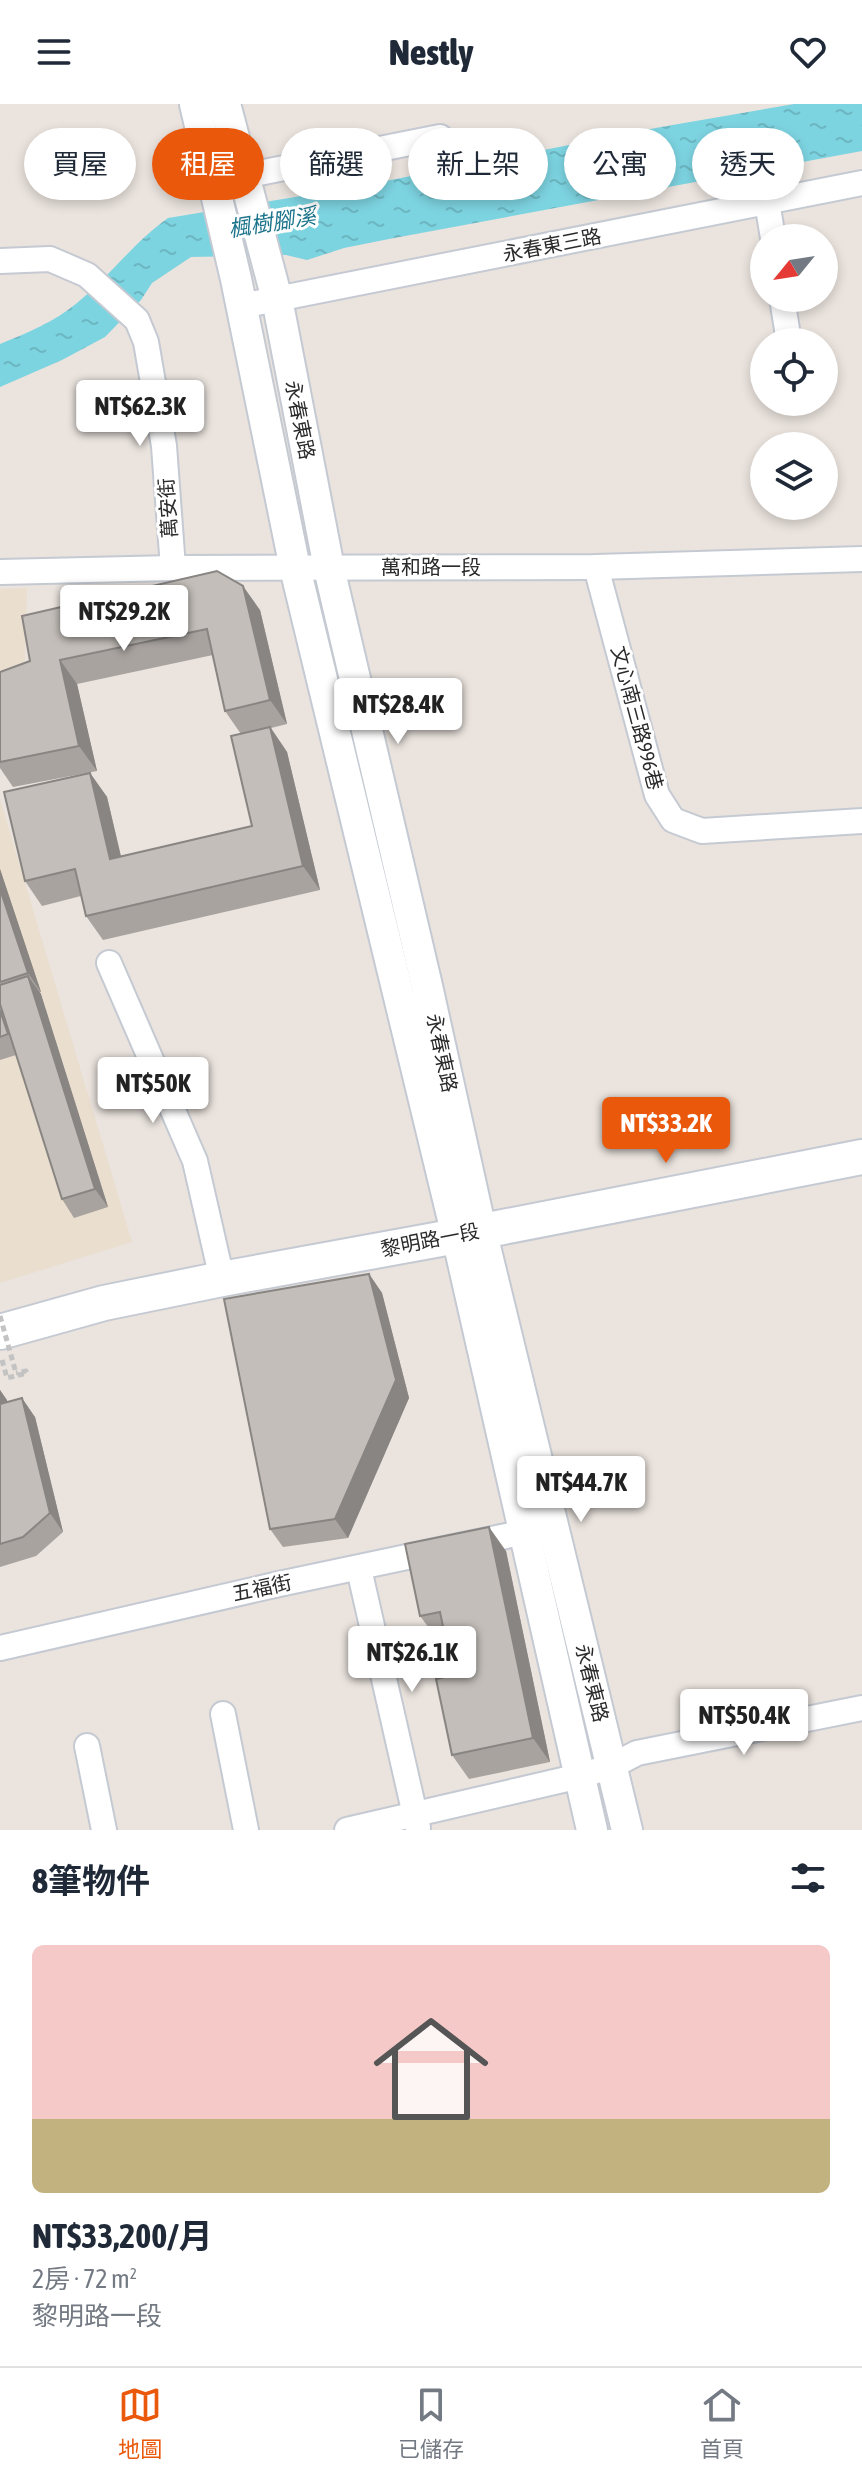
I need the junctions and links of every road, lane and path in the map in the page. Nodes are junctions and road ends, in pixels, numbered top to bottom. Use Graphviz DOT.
graph roads {
  1 [pos="195,104"];
  2 [pos="225,104"];
  3 [pos="231,128"];
  4 [pos="408,144"];
  5 [pos="264,178"];
  6 [pos="862,183"];
  7 [pos="250,200"];
  8 [pos="767,202"];
  9 [pos="771,224"];
  10 [pos="0,261"];
  11 [pos="273,286"];
  12 [pos="239,292"];
  13 [pos="862,559"];
  14 [pos="596,567"];
  15 [pos="173,568"];
  16 [pos="295,568"];
  17 [pos="329,568"];
  18 [pos="0,572"];
  19 [pos="862,821"];
  20 [pos="109,963"];
  21 [pos="862,1157"];
  22 [pos="469,1233"];
  23 [pos="222,1279"];
  24 [pos="0,1316"];
  25 [pos="0,1332"];
  26 [pos="7,1378"];
  27 [pos="525,1532"];
  28 [pos="359,1569"];
  29 [pos="0,1648"];
  30 [pos="862,1708"];
  31 [pos="223,1714"];
  32 [pos="87,1746"];
  33 [pos="612,1766"];
  34 [pos="580,1776"];
  35 [pos="417,1822"];
  36 [pos="104,1830"];
  37 [pos="246,1830"];
  38 [pos="347,1830"];
  39 [pos="592,1830"];
  40 [pos="627,1830"];
  1 -- 12 [label="street, 永春東路"];
  2 -- 3 [label="street"];
  4 -- 5 [label="street"];
  6 -- 8 [label="street, 永春東三路"];
  7 -- 11 [label="street, 永春東路"];
  8 -- 9 [label="street"];
  8 -- 11 [label="street, 永春東三路"];
  10 -- 15 [label="street, 萬安街"];
  11 -- 12 [label="street, 永春東三路"];
  11 -- 17 [label="street, 永春東路"];
  12 -- 16 [label="street, 永春東路"];
  13 -- 14 [label="street, 萬和路一段"];
  14 -- 17 [label="street, 萬和路一段"];
  14 -- 19 [label="street, 文心南三路996巷"];
  15 -- 16 [label="street, 萬和路一段"];
  15 -- 18 [label="street, 萬和路一段"];
  16 -- 17 [label="street, 萬和路一段"];
  16 -- 22 [label="street, 永春東路"];
  17 -- 22 [label="street, 永春東路"];
  20 -- 23 [label="street"];
  21 -- 22 [label="main road, 黎明路一段"];
  22 -- 23 [label="main road, 黎明路一段"];
  22 -- 27 [label="street, 永春東路"];
  22 -- 33 [label="street, 永春東路"];
  23 -- 25 [label="main road, 黎明路一段"];
  24 -- 26 [label="path, bridge"];
  27 -- 28 [label="street, 五福街"];
  27 -- 34 [label="street, 永春東路"];
  28 -- 29 [label="street, 五福街"];
  28 -- 35 [label="street"];
  30 -- 33 [label="street"];
  31 -- 37 [label="street"];
  32 -- 36 [label="street"];
  33 -- 34 [label="street"];
  33 -- 40 [label="street, 永春東路"];
  34 -- 35 [label="street"];
  34 -- 39 [label="street, 永春東路"];
  35 -- 38 [label="street"];
}
